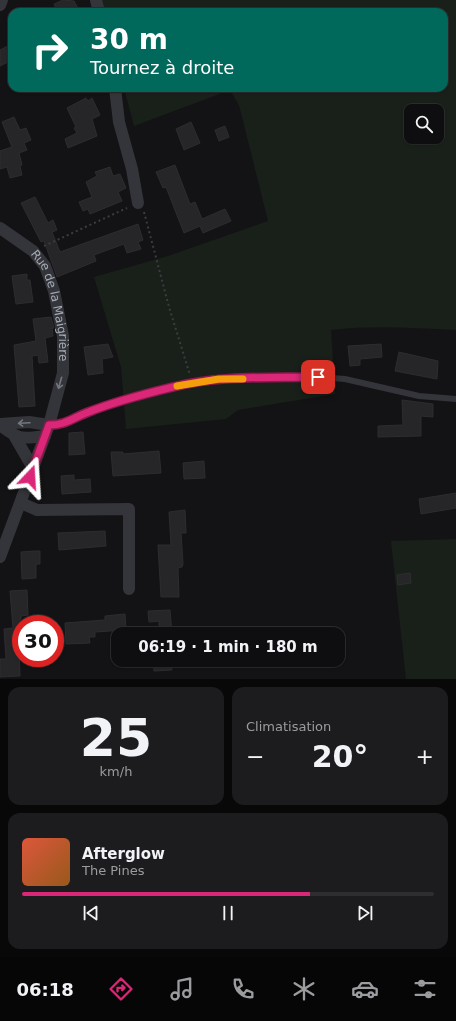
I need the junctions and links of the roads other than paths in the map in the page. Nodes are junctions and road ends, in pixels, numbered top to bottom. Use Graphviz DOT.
graph roads {
  1 [pos="2,0"];
  2 [pos="0,4"];
  3 [pos="115,92"];
  4 [pos="138,204"];
  5 [pos="0,228"];
  6 [pos="456,399"];
  7 [pos="0,425"];
  8 [pos="47,430"];
  9 [pos="15,437"];
  10 [pos="33,468"];
  11 [pos="21,503"];
  12 [pos="0,557"];
  13 [pos="129,589"];
  1 -- 2 [label="street"];
  3 -- 4 [label="street"];
  5 -- 8 [label="street, Rue de la Maigrière, one-way"];
  6 -- 8 [label="lane"];
  8 -- 7 [label="street, one-way"];
  7 -- 9 [label="street"];
  8 -- 9 [label="street"];
  8 -- 10 [label="street, Rue de la Maigrière"];
  9 -- 10 [label="street"];
  10 -- 11 [label="street, Rue de la Maigrière"];
  11 -- 12 [label="street, Rue de la Maigrière"];
  11 -- 13 [label="street"];
}
